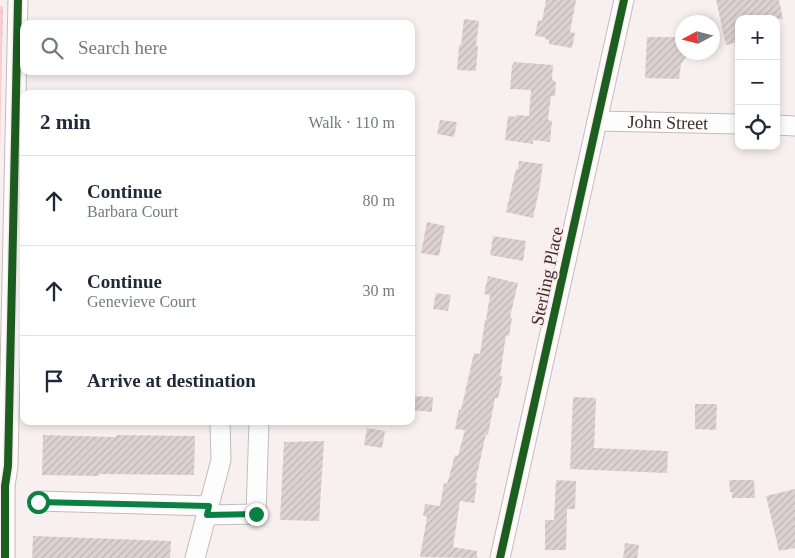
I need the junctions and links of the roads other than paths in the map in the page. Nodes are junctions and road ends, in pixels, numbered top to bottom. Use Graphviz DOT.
graph roads {
  1 [pos="18,0"];
  2 [pos="624,0"];
  3 [pos="597,121"];
  4 [pos="735,124"];
  5 [pos="780,125"];
  6 [pos="795,126"];
  7 [pos="6,289"];
  8 [pos="16,409"];
  9 [pos="220,425"];
  10 [pos="259,425"];
  11 [pos="38,502"];
  12 [pos="208,510"];
  13 [pos="5,558"];
  14 [pos="195,558"];
  15 [pos="500,558"];
  1 -- 7 [label="street"];
  2 -- 3 [label="street, Sterling Place"];
  3 -- 4 [label="street, John Street"];
  3 -- 15 [label="street, Sterling Place"];
  5 -- 6 [label="street"];
  7 -- 8 [label="street"];
  8 -- 13 [label="street"];
  9 -- 12 [label="street"];
  10 -- 12 [label="street"];
  11 -- 12 [label="street"];
  12 -- 14 [label="street"];
}
